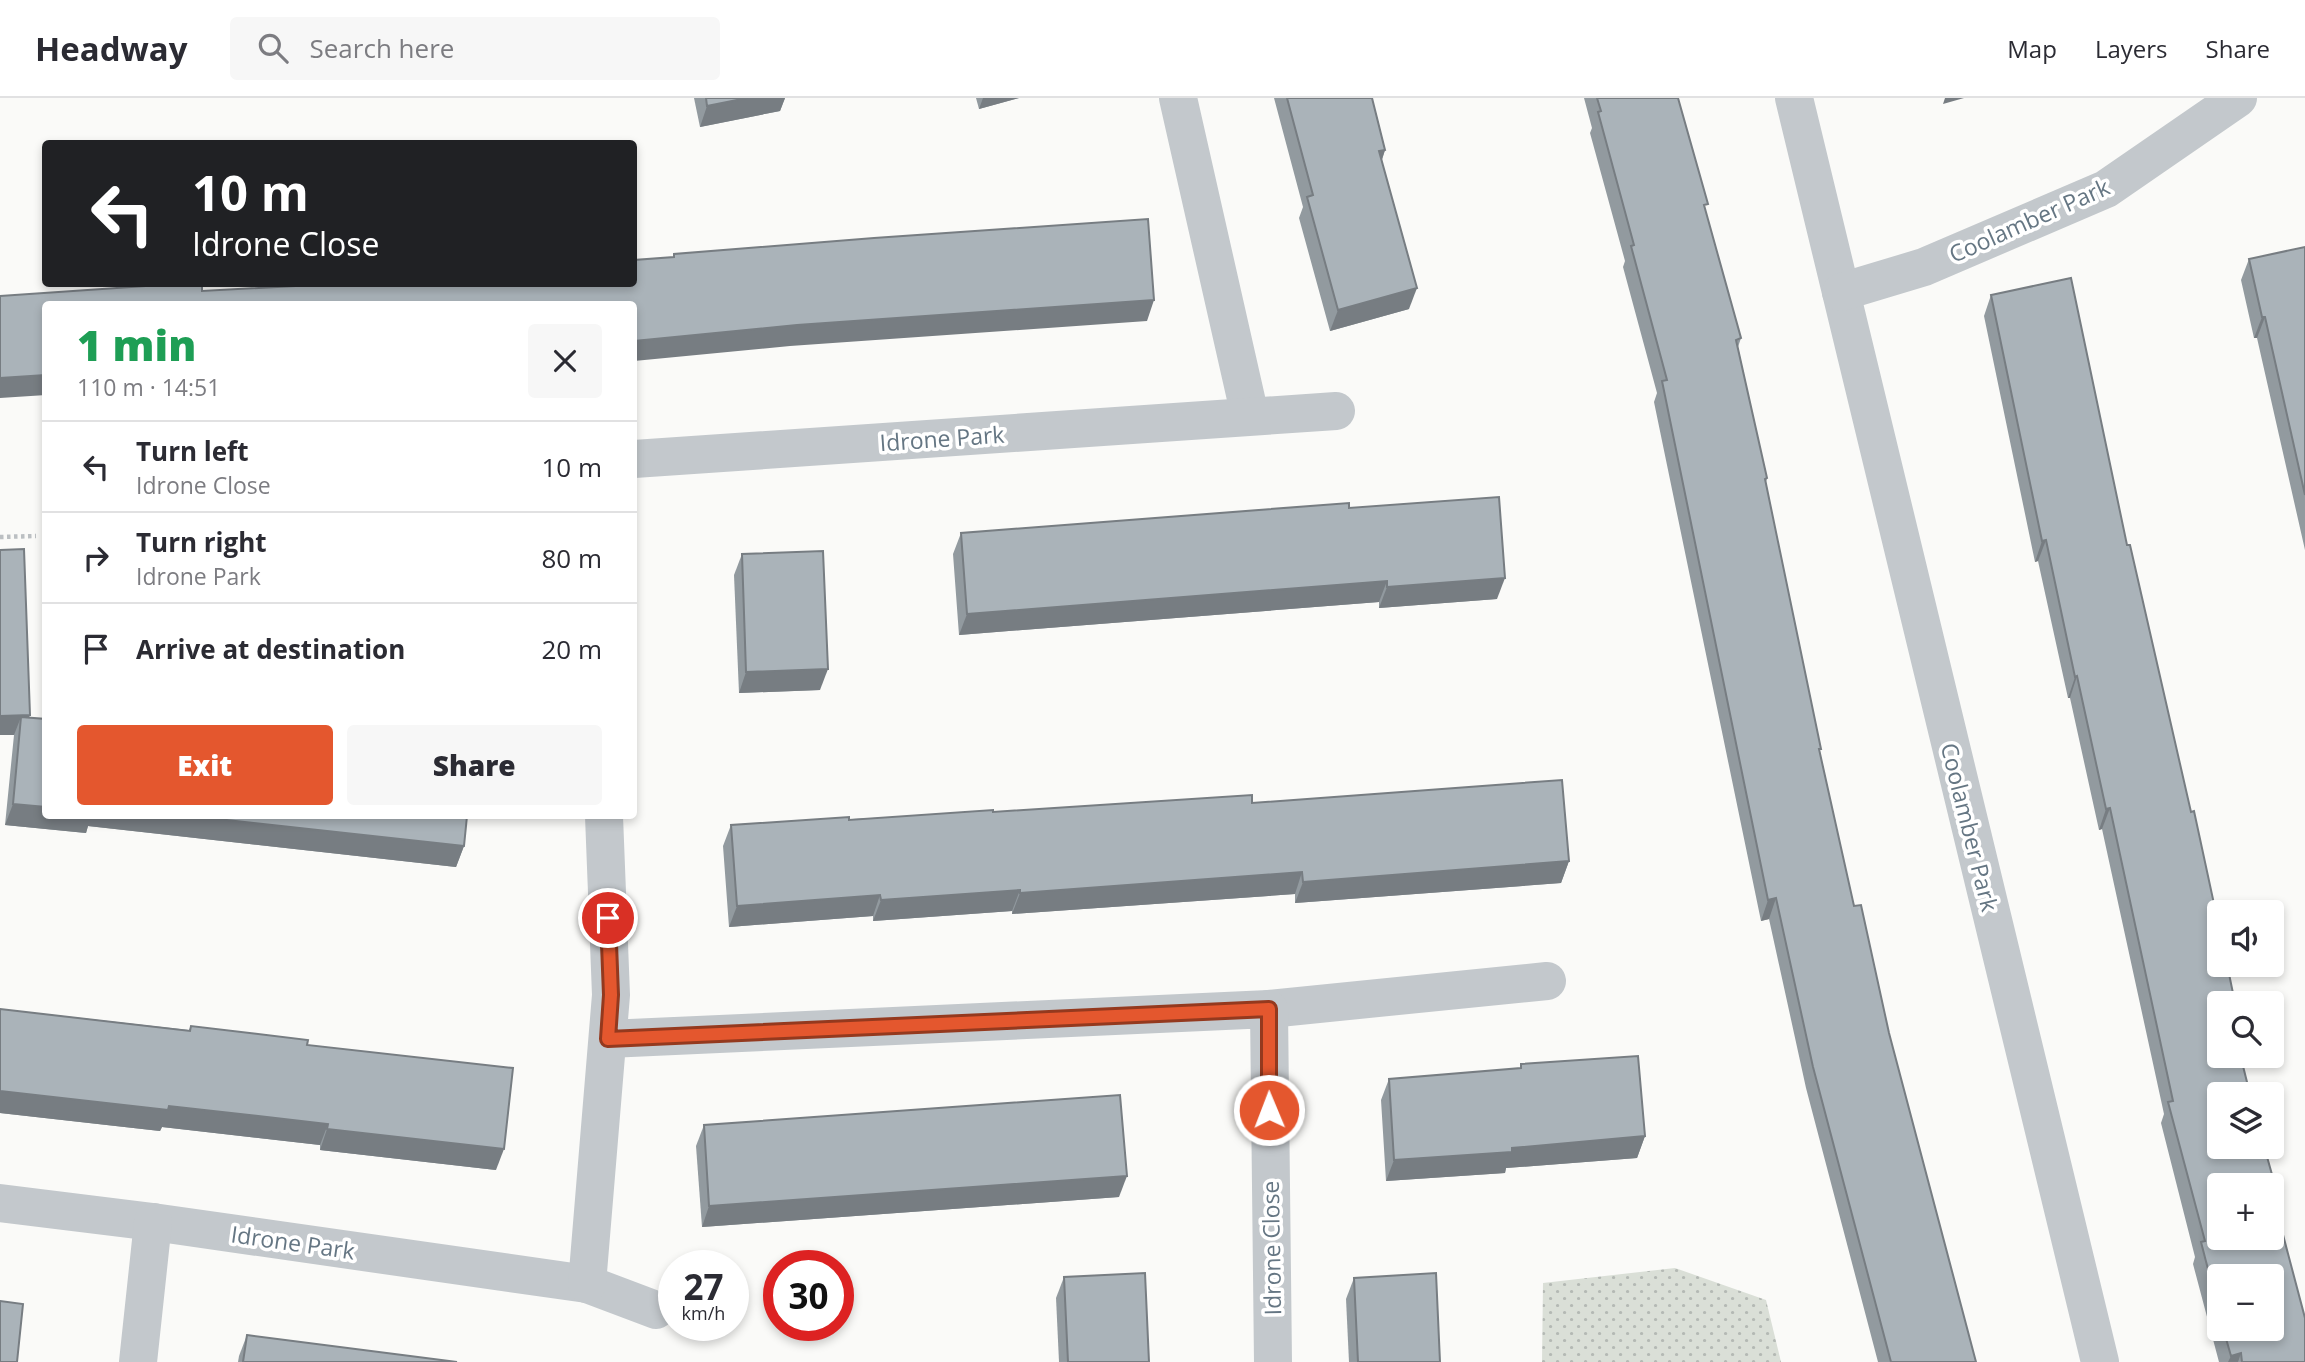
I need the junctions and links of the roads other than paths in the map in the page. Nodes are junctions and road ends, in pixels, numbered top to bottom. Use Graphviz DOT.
graph roads {
  1 [pos="1178,98"];
  2 [pos="1794,98"];
  3 [pos="2238,98"];
  4 [pos="1841,292"];
  5 [pos="1336,411"];
  6 [pos="1250,416"];
  7 [pos="637,459"];
  8 [pos="604,819"];
  9 [pos="1547,981"];
  10 [pos="1269,1009"];
  11 [pos="608,1039"];
  12 [pos="0,1203"];
  13 [pos="152,1222"];
  14 [pos="587,1284"];
  15 [pos="656,1310"];
  16 [pos="138,1362"];
  17 [pos="1273,1362"];
  18 [pos="2100,1362"];
  1 -- 6 [label="street"];
  2 -- 4 [label="street, Coolamber Park"];
  3 -- 4 [label="street, Coolamber Park"];
  4 -- 18 [label="street, Coolamber Park"];
  5 -- 6 [label="street, Idrone Park"];
  6 -- 7 [label="street, Idrone Park"];
  8 -- 11 [label="street"];
  9 -- 10 [label="street"];
  10 -- 11 [label="street"];
  10 -- 17 [label="street, Idrone Close"];
  11 -- 14 [label="street"];
  12 -- 13 [label="street, Idrone Park"];
  13 -- 14 [label="street, Idrone Park"];
  13 -- 16 [label="street"];
  14 -- 15 [label="street, Idrone Park"];
}
